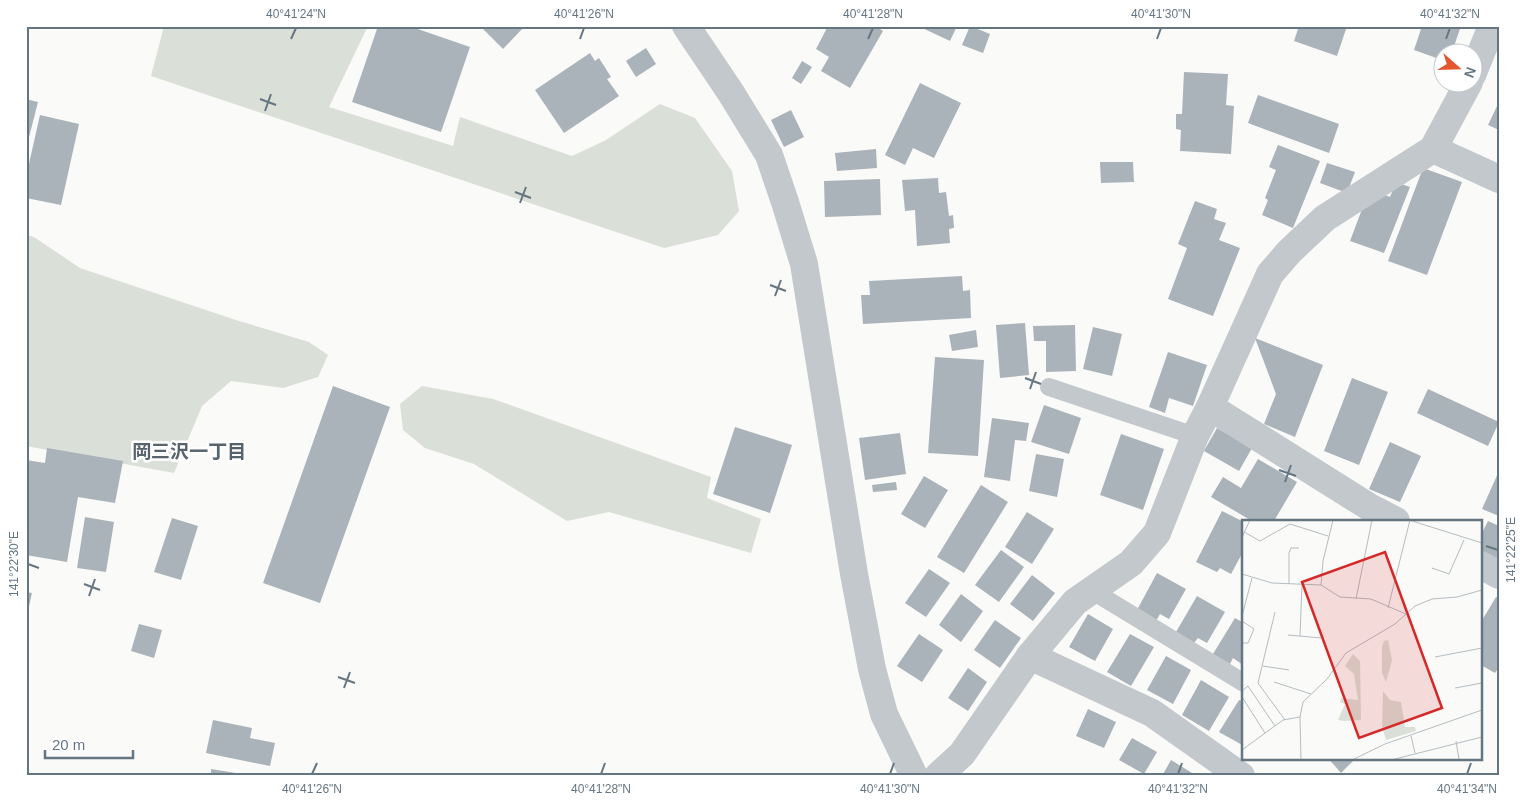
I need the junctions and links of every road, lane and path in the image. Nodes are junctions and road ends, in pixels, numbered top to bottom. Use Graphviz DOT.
graph roads {
  1 [pos="686,26"];
  2 [pos="1492,26"];
  3 [pos="1482,50"];
  4 [pos="1465,92"];
  5 [pos="1433,149"];
  6 [pos="1499,178"];
  7 [pos="1049,387"];
  8 [pos="1210,408"];
  9 [pos="1195,436"];
  10 [pos="1394,520"];
  11 [pos="1482,566"];
  12 [pos="1499,575"];
  13 [pos="1092,590"];
  14 [pos="1030,656"];
  15 [pos="1242,682"];
  16 [pos="914,776"];
  17 [pos="938,776"];
  18 [pos="1241,776"];
  1 -- 16 [label="street"];
  2 -- 3 [label="street"];
  4 -- 5 [label="street"];
  5 -- 6 [label="street"];
  5 -- 8 [label="street"];
  7 -- 9 [label="lane"];
  8 -- 9 [label="street"];
  8 -- 10 [label="street"];
  9 -- 13 [label="street"];
  11 -- 12 [label="street"];
  13 -- 14 [label="street"];
  13 -- 15 [label="lane"];
  14 -- 17 [label="street"];
  14 -- 18 [label="street"];
}
